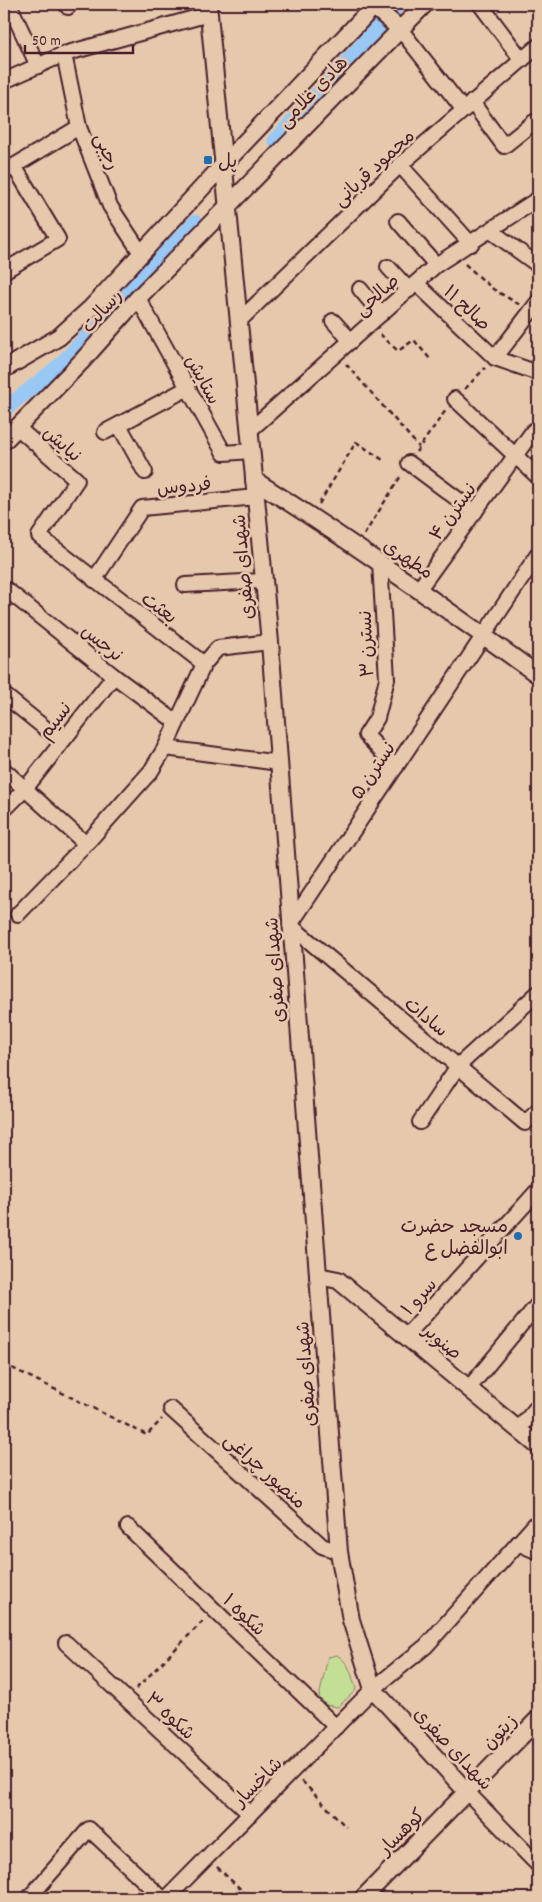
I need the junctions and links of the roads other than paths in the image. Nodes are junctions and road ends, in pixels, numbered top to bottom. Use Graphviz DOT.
graph roads {
  1 [pos="8,4"];
  2 [pos="425,4"];
  3 [pos="480,4"];
  4 [pos="375,5"];
  5 [pos="209,9"];
  6 [pos="400,29"];
  7 [pos="537,49"];
  8 [pos="64,54"];
  9 [pos="522,60"];
  10 [pos="38,66"];
  11 [pos="4,81"];
  12 [pos="468,106"];
  13 [pos="534,122"];
  14 [pos="79,127"];
  15 [pos="224,164"];
  16 [pos="400,165"];
  17 [pos="9,169"];
  18 [pos="538,199"];
  19 [pos="228,207"];
  20 [pos="398,221"];
  21 [pos="491,231"];
  22 [pos="471,244"];
  23 [pos="140,253"];
  24 [pos="436,265"];
  25 [pos="538,266"];
  26 [pos="388,267"];
  27 [pos="4,271"];
  28 [pos="412,286"];
  29 [pos="360,289"];
  30 [pos="138,298"];
  31 [pos="534,307"];
  32 [pos="381,314"];
  33 [pos="239,321"];
  34 [pos="332,321"];
  35 [pos="351,341"];
  36 [pos="495,358"];
  37 [pos="4,369"];
  38 [pos="538,373"];
  39 [pos="188,388"];
  40 [pos="454,399"];
  41 [pos="118,425"];
  42 [pos="18,428"];
  43 [pos="249,431"];
  44 [pos="533,431"];
  45 [pos="105,432"];
  46 [pos="4,441"];
  47 [pos="251,451"];
  48 [pos="516,455"];
  49 [pos="409,463"];
  50 [pos="144,472"];
  51 [pos="538,477"];
  52 [pos="254,480"];
  53 [pos="256,497"];
  54 [pos="475,512"];
  55 [pos="39,536"];
  56 [pos="538,554"];
  57 [pos="380,563"];
  58 [pos="94,580"];
  59 [pos="264,581"];
  60 [pos="184,586"];
  61 [pos="419,589"];
  62 [pos="8,590"];
  63 [pos="484,636"];
  64 [pos="270,642"];
  65 [pos="204,664"];
  66 [pos="538,675"];
  67 [pos="114,676"];
  68 [pos="4,695"];
  69 [pos="176,722"];
  70 [pos="61,740"];
  71 [pos="164,748"];
  72 [pos="279,762"];
  73 [pos="396,767"];
  74 [pos="4,770"];
  75 [pos="25,789"];
  76 [pos="4,810"];
  77 [pos="86,844"];
  78 [pos="18,914"];
  79 [pos="290,925"];
  80 [pos="538,993"];
  81 [pos="458,1066"];
  82 [pos="538,1111"];
  83 [pos="420,1122"];
  84 [pos="538,1192"];
  85 [pos="318,1276"];
  86 [pos="538,1304"];
  87 [pos="406,1336"];
  88 [pos="469,1388"];
  89 [pos="538,1406"];
  90 [pos="171,1409"];
  91 [pos="518,1430"];
  92 [pos="538,1446"];
  93 [pos="538,1521"];
  94 [pos="128,1527"];
  95 [pos="518,1543"];
  96 [pos="339,1552"];
  97 [pos="538,1552"];
  98 [pos="66,1643"];
  99 [pos="373,1690"];
  100 [pos="538,1719"];
  101 [pos="336,1727"];
  102 [pos="468,1793"];
  103 [pos="250,1814"];
  104 [pos="538,1865"];
  105 [pos="29,1898"];
  106 [pos="162,1898"];
  107 [pos="167,1898"];
  108 [pos="363,1898"];
  1 -- 10 [label="street"];
  2 -- 6 [label="street, هادی غلامی"];
  3 -- 9 [label="street"];
  4 -- 6 [label="street"];
  4 -- 15 [label="street, هادی غلامی"];
  5 -- 8 [label="street"];
  5 -- 15 [label="street, شهدای صفری"];
  6 -- 12 [label="street"];
  6 -- 19 [label="street, هادی غلامی"];
  7 -- 9 [label="street, محمود قربانی"];
  8 -- 10 [label="street"];
  8 -- 14 [label="street, رجبی"];
  9 -- 12 [label="street, محمود قربانی"];
  10 -- 11 [label="street"];
  12 -- 13 [label="street"];
  12 -- 16 [label="street, محمود قربانی"];
  14 -- 17 [label="street"];
  14 -- 23 [label="street, رجبی"];
  15 -- 19 [label="street, شهدای صفری"];
  15 -- 23 [label="street, رسالت"];
  16 -- 22 [label="street"];
  16 -- 33 [label="street, محمود قربانی"];
  17 -- 27 [label="street"];
  18 -- 21 [label="street, صالحی"];
  19 -- 30 [label="street, رسالت"];
  19 -- 33 [label="street, شهدای صفری"];
  20 -- 24 [label="street"];
  21 -- 22 [label="street, صالحی"];
  21 -- 25 [label="street"];
  22 -- 24 [label="street, صالحی"];
  23 -- 37 [label="street, رسالت"];
  24 -- 28 [label="street, صالحی"];
  26 -- 28 [label="street, صالح ۱۱"];
  28 -- 32 [label="street, صالحی"];
  28 -- 36 [label="street, صالح ۱۱"];
  29 -- 32 [label="street"];
  30 -- 39 [label="street, ستایش"];
  30 -- 42 [label="street, رسالت"];
  31 -- 36 [label="street"];
  32 -- 35 [label="street, صالحی"];
  33 -- 43 [label="street, شهدای صفری"];
  34 -- 35 [label="street"];
  35 -- 43 [label="street, صالحی"];
  36 -- 38 [label="street"];
  39 -- 41 [label="street"];
  39 -- 47 [label="street, ستایش"];
  40 -- 48 [label="street"];
  41 -- 45 [label="street"];
  41 -- 50 [label="street"];
  42 -- 46 [label="street, رسالت"];
  42 -- 55 [label="street, نیایش"];
  43 -- 47 [label="street, شهدای صفری"];
  44 -- 48 [label="street, نسترن ۴"];
  47 -- 52 [label="street, شهدای صفری"];
  48 -- 51 [label="street"];
  48 -- 54 [label="street, نسترن ۴"];
  49 -- 54 [label="street"];
  52 -- 53 [label="street, شهدای صفری"];
  52 -- 57 [label="street, مطهری"];
  53 -- 58 [label="street, فردوس"];
  53 -- 59 [label="street, شهدای صفری"];
  54 -- 61 [label="street, نسترن ۴"];
  55 -- 58 [label="street, بعثت"];
  56 -- 63 [label="street, نسترن ۵"];
  57 -- 61 [label="street, مطهری"];
  57 -- 73 [label="street, نسترن ۳"];
  58 -- 65 [label="street, بعثت"];
  59 -- 60 [label="street"];
  59 -- 64 [label="street, شهدای صفری"];
  61 -- 63 [label="street, مطهری"];
  62 -- 67 [label="street, نرجس"];
  63 -- 66 [label="street, مطهری"];
  63 -- 73 [label="street, نسترن ۵"];
  64 -- 65 [label="street"];
  64 -- 72 [label="street, شهدای صفری"];
  65 -- 69 [label="street"];
  67 -- 69 [label="street, نرجس"];
  67 -- 70 [label="street, نسیم"];
  68 -- 70 [label="street"];
  69 -- 71 [label="street"];
  70 -- 75 [label="street, نسیم"];
  71 -- 72 [label="street"];
  71 -- 77 [label="street"];
  72 -- 79 [label="street, شهدای صفری"];
  73 -- 79 [label="street, نسترن ۵"];
  74 -- 75 [label="street"];
  75 -- 76 [label="street, نسیم"];
  75 -- 77 [label="street"];
  77 -- 78 [label="street"];
  79 -- 81 [label="street, سادات"];
  79 -- 85 [label="street, شهدای صفری"];
  80 -- 81 [label="street"];
  81 -- 82 [label="street, سادات"];
  81 -- 83 [label="street"];
  84 -- 87 [label="street, سرو ۱"];
  85 -- 87 [label="street, صنوبر"];
  85 -- 96 [label="street, شهدای صفری"];
  86 -- 88 [label="street"];
  87 -- 88 [label="street, صنوبر"];
  88 -- 91 [label="street, صنوبر"];
  89 -- 91 [label="street"];
  90 -- 96 [label="street, منصور چراغی"];
  91 -- 92 [label="street, صنوبر"];
  93 -- 95 [label="street, شاخسار"];
  94 -- 101 [label="street, شکوه ۱"];
  95 -- 97 [label="street"];
  95 -- 99 [label="street, شاخسار"];
  96 -- 99 [label="street, شهدای صفری"];
  98 -- 103 [label="street, شکوه ۳"];
  99 -- 101 [label="street, شاخسار"];
  99 -- 102 [label="street, شهدای صفری"];
  100 -- 102 [label="street, زیتون"];
  101 -- 103 [label="street, شاخسار"];
  102 -- 104 [label="street, شهدای صفری"];
  102 -- 108 [label="street, کوهسار"];
  103 -- 107 [label="street, شاخسار"];
  105 -- 106 [label="street"];
}
